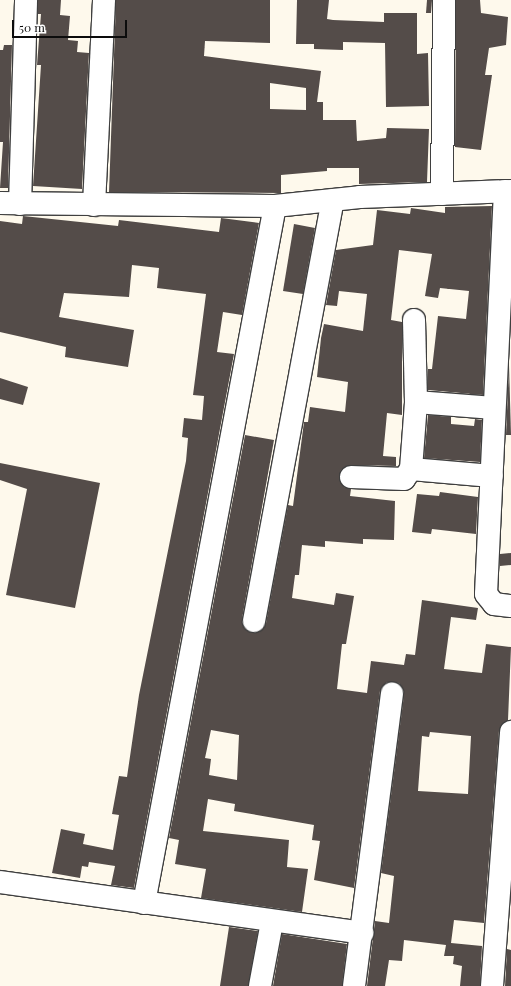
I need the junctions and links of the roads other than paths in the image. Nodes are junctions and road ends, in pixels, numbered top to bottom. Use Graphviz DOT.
graph roads {
  1 [pos="26,0"];
  2 [pos="104,0"];
  3 [pos="444,0"];
  4 [pos="508,191"];
  5 [pos="442,194"];
  6 [pos="333,200"];
  7 [pos="10,203"];
  8 [pos="94,205"];
  9 [pos="275,206"];
  10 [pos="414,320"];
  11 [pos="416,402"];
  12 [pos="494,408"];
  13 [pos="411,469"];
  14 [pos="492,476"];
  15 [pos="351,477"];
  16 [pos="511,606"];
  17 [pos="254,621"];
  18 [pos="392,693"];
  19 [pos="511,732"];
  20 [pos="0,882"];
  21 [pos="144,903"];
  22 [pos="272,922"];
  23 [pos="362,932"];
  24 [pos="260,986"];
  25 [pos="354,986"];
  26 [pos="492,986"];
  1 -- 7 [label="street"];
  2 -- 8 [label="street"];
  3 -- 5 [label="street"];
  4 -- 5 [label="street"];
  4 -- 12 [label="street"];
  5 -- 6 [label="street"];
  6 -- 9 [label="street"];
  6 -- 17 [label="street"];
  7 -- 8 [label="street"];
  8 -- 9 [label="street"];
  9 -- 21 [label="street"];
  10 -- 11 [label="street"];
  11 -- 12 [label="street"];
  11 -- 13 [label="street"];
  12 -- 14 [label="street"];
  13 -- 14 [label="street"];
  13 -- 15 [label="street"];
  14 -- 16 [label="street"];
  18 -- 23 [label="street"];
  19 -- 26 [label="street"];
  20 -- 21 [label="street"];
  21 -- 22 [label="street"];
  22 -- 23 [label="street"];
  22 -- 24 [label="street"];
  23 -- 25 [label="street"];
}
